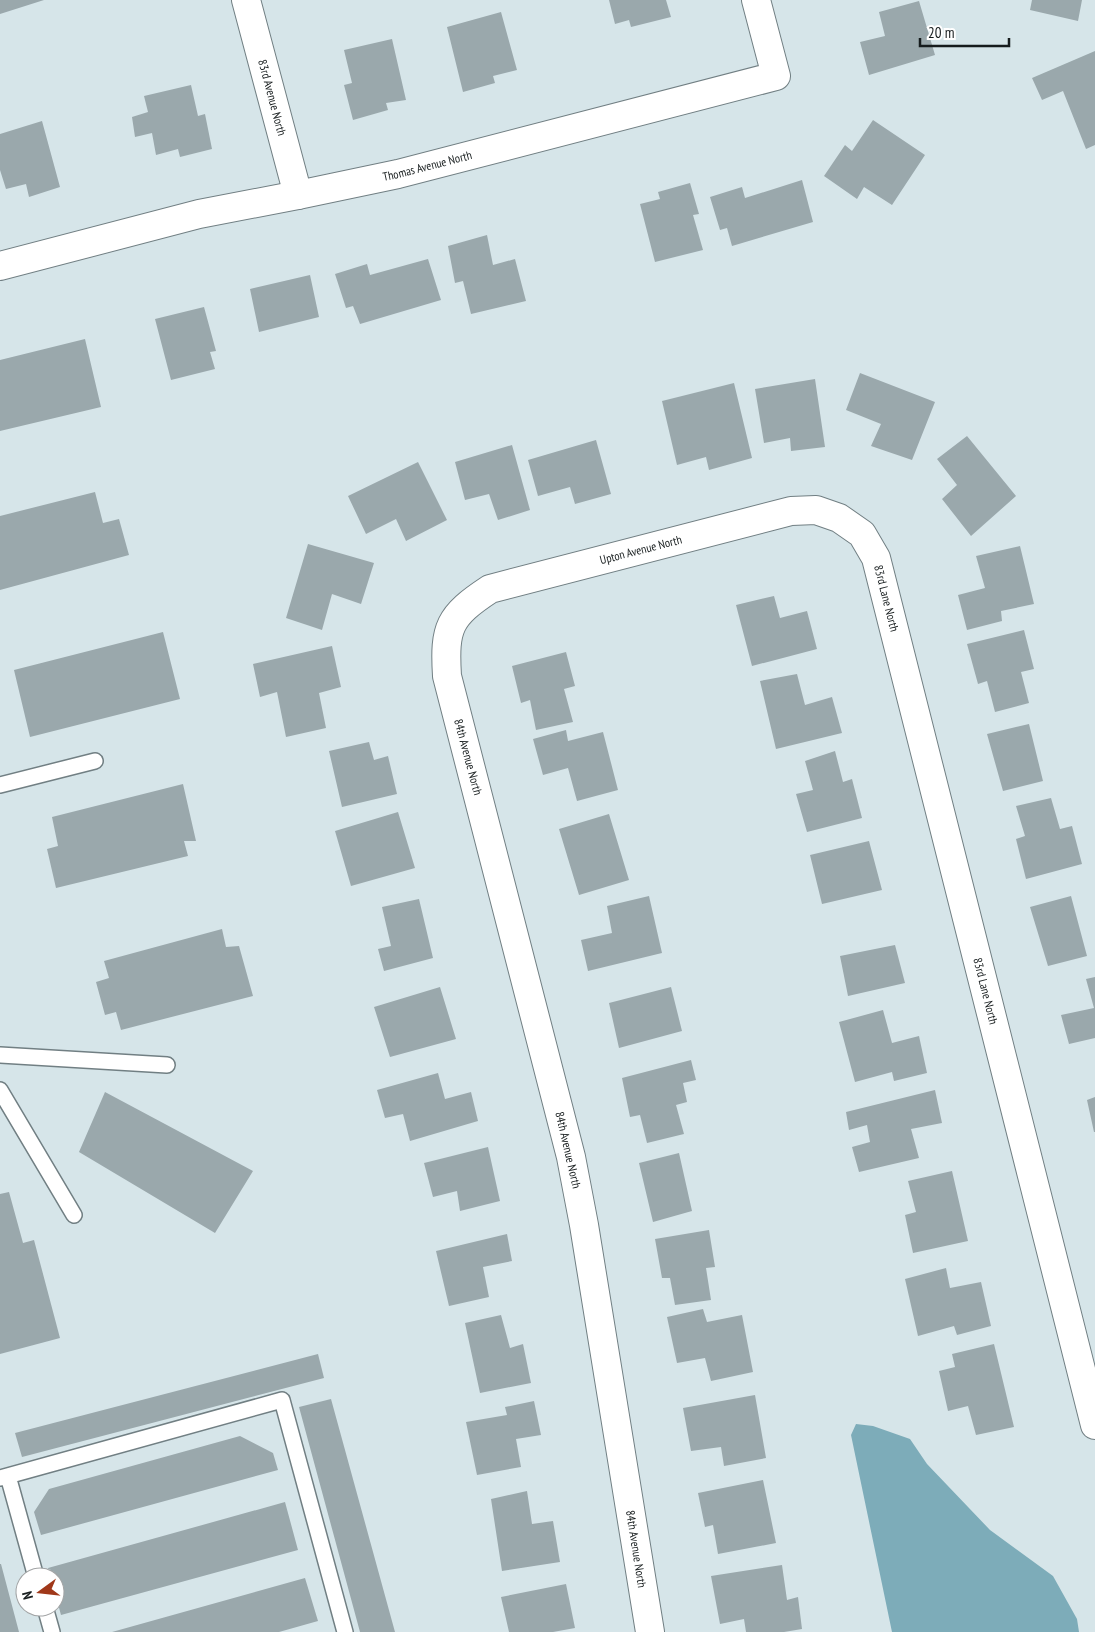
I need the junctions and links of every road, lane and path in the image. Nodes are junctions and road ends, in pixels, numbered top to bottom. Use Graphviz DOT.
graph roads {
  1 [pos="246,0"];
  2 [pos="756,0"];
  3 [pos="298,195"];
  4 [pos="0,266"];
  5 [pos="876,558"];
  6 [pos="447,676"];
  7 [pos="95,761"];
  8 [pos="0,785"];
  9 [pos="0,1055"];
  10 [pos="168,1065"];
  11 [pos="0,1090"];
  12 [pos="74,1215"];
  13 [pos="1095,1425"];
  14 [pos="4,1477"];
  15 [pos="33,1567"];
  16 [pos="48,1617"];
  17 [pos="52,1632"];
  18 [pos="345,1632"];
  19 [pos="650,1632"];
  1 -- 3 [label="street, 83rd Avenue North"];
  2 -- 3 [label="street, Thomas Avenue North"];
  3 -- 4 [label="street, Thomas Avenue North"];
  5 -- 6 [label="street, Upton Avenue North"];
  5 -- 13 [label="street, 83rd Lane North"];
  6 -- 19 [label="street, 84th Avenue North"];
  7 -- 8 [label="lane"];
  9 -- 10 [label="lane"];
  11 -- 12 [label="lane"];
  14 -- 15 [label="lane"];
  14 -- 18 [label="lane"];
  16 -- 17 [label="lane"];
}
